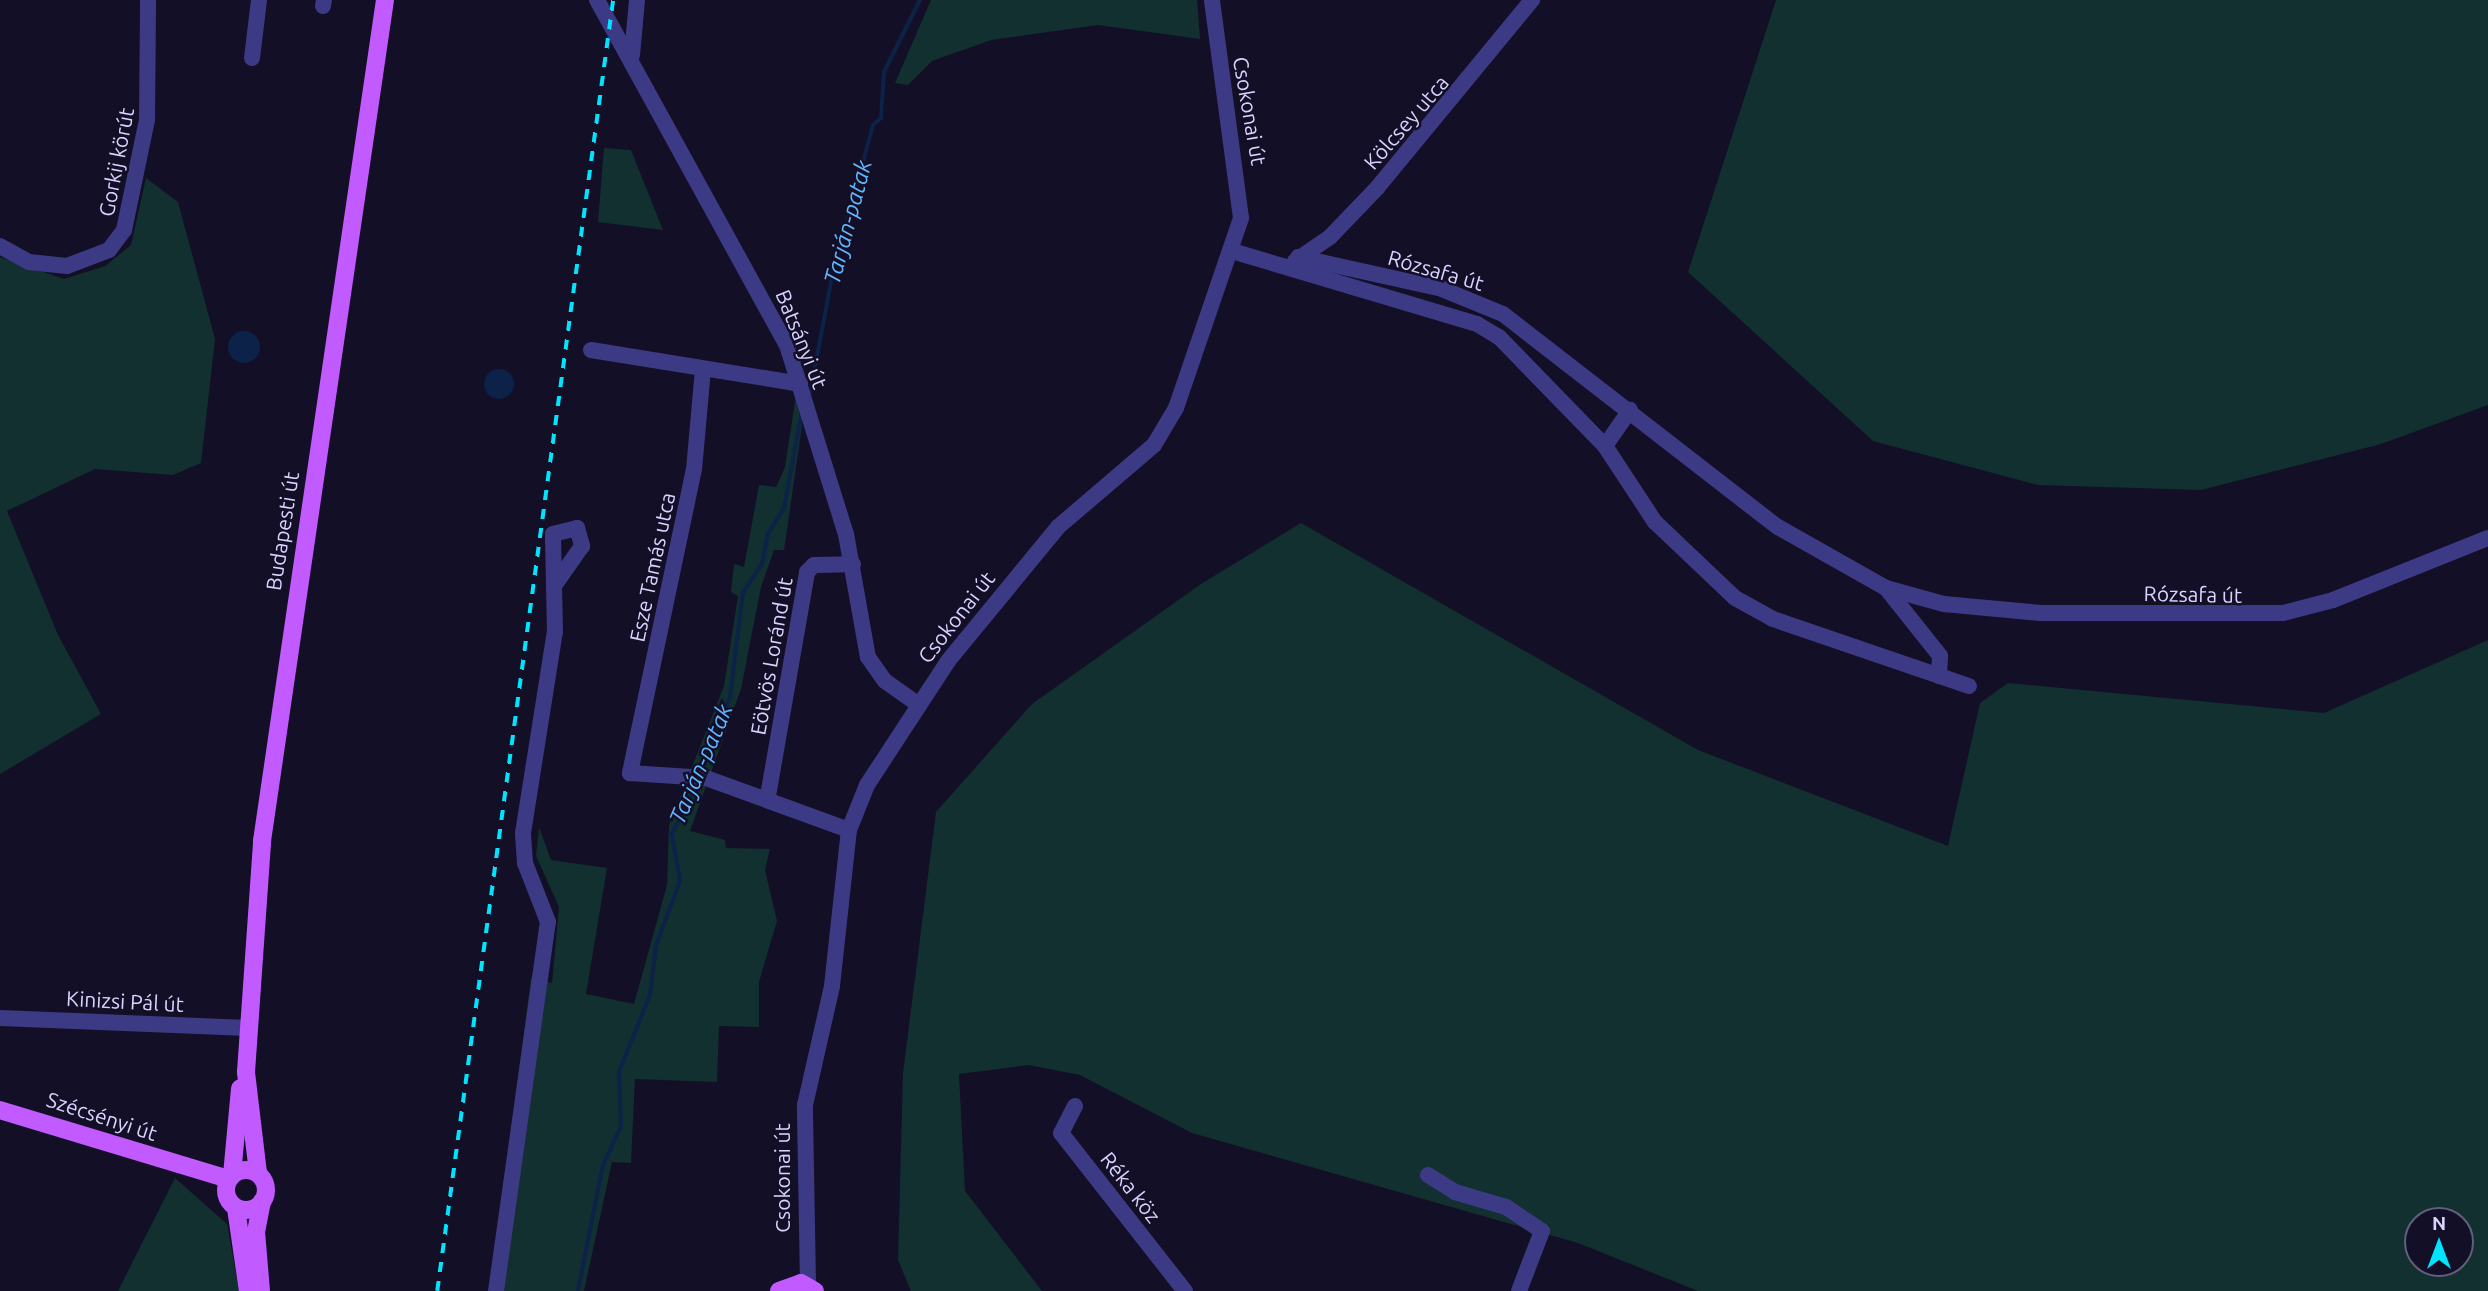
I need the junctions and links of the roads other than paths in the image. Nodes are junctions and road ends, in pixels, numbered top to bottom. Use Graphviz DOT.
graph roads {
  1 [pos="148,0"];
  2 [pos="259,0"];
  3 [pos="385,0"];
  4 [pos="597,0"];
  5 [pos="637,0"];
  6 [pos="1212,0"];
  7 [pos="1532,0"];
  8 [pos="632,55"];
  9 [pos="252,58"];
  10 [pos="0,246"];
  11 [pos="1232,251"];
  12 [pos="1294,263"];
  13 [pos="592,350"];
  14 [pos="703,369"];
  15 [pos="802,390"];
  16 [pos="1630,410"];
  17 [pos="1605,446"];
  18 [pos="2488,538"];
  19 [pos="853,564"];
  20 [pos="556,583"];
  21 [pos="1886,588"];
  22 [pos="1939,676"];
  23 [pos="1969,686"];
  24 [pos="919,705"];
  25 [pos="768,796"];
  26 [pos="849,830"];
  27 [pos="0,1018"];
  28 [pos="247,1028"];
  29 [pos="246,1072"];
  30 [pos="1075,1106"];
  31 [pos="0,1110"];
  32 [pos="258,1173"];
  33 [pos="1428,1174"];
  34 [pos="231,1189"];
  35 [pos="262,1202"];
  36 [pos="812,1288"];
  37 [pos="248,1291"];
  38 [pos="261,1291"];
  39 [pos="496,1291"];
  40 [pos="779,1291"];
  41 [pos="1185,1291"];
  42 [pos="1519,1291"];
  1 -- 10 [label="street, Gorkij körút"];
  2 -- 9 [label="street"];
  3 -- 28 [label="main road, Budapesti út"];
  4 -- 8 [label="street, Batsányi út"];
  5 -- 8 [label="street"];
  6 -- 11 [label="street, Csokonai út"];
  7 -- 12 [label="street, Kölcsey utca"];
  8 -- 15 [label="street, Batsányi út"];
  11 -- 12 [label="street, Rózsafa út"];
  11 -- 24 [label="street, Csokonai út"];
  12 -- 16 [label="street, Rózsafa út"];
  12 -- 17 [label="street, Rózsafa út"];
  13 -- 14 [label="street"];
  14 -- 15 [label="street"];
  14 -- 25 [label="street, Esze Tamás utca"];
  15 -- 19 [label="street, Batsányi út"];
  16 -- 17 [label="street"];
  16 -- 21 [label="street, Rózsafa út"];
  17 -- 22 [label="street, Rózsafa út"];
  18 -- 21 [label="street, Rózsafa út"];
  19 -- 24 [label="street, Batsányi út"];
  19 -- 25 [label="street, Eötvös Loránd út"];
  20 -- 39 [label="street"];
  21 -- 22 [label="street, Rózsafa út"];
  22 -- 23 [label="street, Rózsafa út"];
  24 -- 26 [label="street, Csokonai út"];
  25 -- 26 [label="street"];
  26 -- 36 [label="street, Csokonai út"];
  27 -- 28 [label="street, Kinizsi Pál út"];
  28 -- 29 [label="main road, Budapesti út"];
  29 -- 32 [label="main road, Budapesti út"];
  29 -- 34 [label="main road, Budapesti út"];
  30 -- 41 [label="street, Réka köz"];
  31 -- 34 [label="main road, Szécsényi út"];
  32 -- 34 [label="main road"];
  32 -- 35 [label="main road, Budapesti út"];
  33 -- 42 [label="street"];
  34 -- 35 [label="main road"];
  34 -- 37 [label="main road, Budapesti út"];
  35 -- 38 [label="main road"];
  36 -- 40 [label="main road, Csokonai út"];
}
